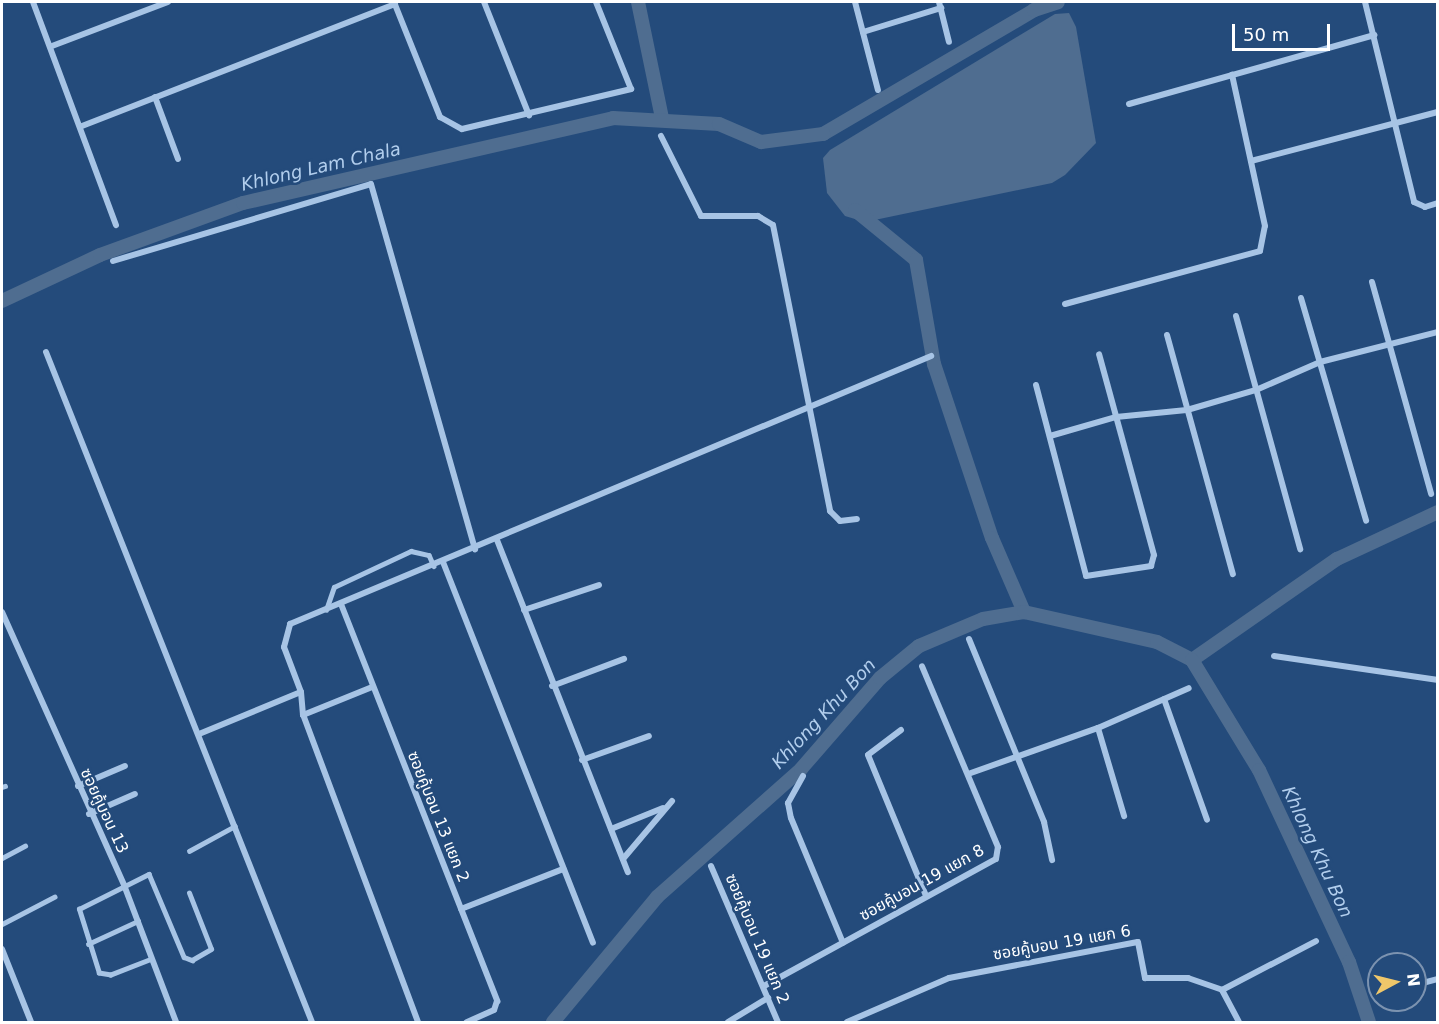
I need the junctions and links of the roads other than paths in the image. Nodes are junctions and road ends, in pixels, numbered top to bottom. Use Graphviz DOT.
graph roads {
  1 [pos="33,2"];
  2 [pos="168,2"];
  3 [pos="484,2"];
  4 [pos="596,2"];
  5 [pos="855,2"];
  6 [pos="1365,2"];
  7 [pos="394,3"];
  8 [pos="940,5"];
  9 [pos="863,32"];
  10 [pos="1374,35"];
  11 [pos="949,42"];
  12 [pos="51,46"];
  13 [pos="1232,75"];
  14 [pos="878,90"];
  15 [pos="155,97"];
  16 [pos="1129,104"];
  17 [pos="1437,112"];
  18 [pos="529,115"];
  19 [pos="1396,122"];
  20 [pos="82,126"];
  21 [pos="661,136"];
  22 [pos="178,159"];
  23 [pos="1251,161"];
  24 [pos="1437,203"];
  25 [pos="116,225"];
  26 [pos="112,261"];
  27 [pos="1372,282"];
  28 [pos="1301,298"];
  29 [pos="1065,304"];
  30 [pos="1236,316"];
  31 [pos="1437,332"];
  32 [pos="1167,335"];
  33 [pos="1389,343"];
  34 [pos="46,352"];
  35 [pos="1099,354"];
  36 [pos="932,356"];
  37 [pos="1320,362"];
  38 [pos="1036,385"];
  39 [pos="1256,390"];
  40 [pos="808,405"];
  41 [pos="1187,410"];
  42 [pos="1116,417"];
  43 [pos="1050,436"];
  44 [pos="1431,494"];
  45 [pos="857,519"];
  46 [pos="1366,521"];
  47 [pos="497,540"];
  48 [pos="475,549"];
  49 [pos="1300,549"];
  50 [pos="443,562"];
  51 [pos="434,566"];
  52 [pos="1233,574"];
  53 [pos="599,585"];
  54 [pos="341,604"];
  55 [pos="326,610"];
  56 [pos="524,610"];
  57 [pos="2,612"];
  58 [pos="969,639"];
  59 [pos="1274,656"];
  60 [pos="624,659"];
  61 [pos="922,666"];
  62 [pos="1437,680"];
  63 [pos="552,686"];
  64 [pos="372,687"];
  65 [pos="1189,688"];
  66 [pos="301,692"];
  67 [pos="1164,699"];
  68 [pos="303,715"];
  69 [pos="1098,728"];
  70 [pos="900,730"];
  71 [pos="200,734"];
  72 [pos="649,736"];
  73 [pos="1017,759"];
  74 [pos="582,760"];
  75 [pos="125,766"];
  76 [pos="968,774"];
  77 [pos="803,776"];
  78 [pos="78,786"];
  79 [pos="135,794"];
  80 [pos="672,801"];
  81 [pos="666,807"];
  82 [pos="89,814"];
  83 [pos="1124,816"];
  84 [pos="1207,820"];
  85 [pos="235,826"];
  86 [pos="611,829"];
  87 [pos="24,846"];
  88 [pos="189,851"];
  89 [pos="2,858"];
  90 [pos="623,859"];
  91 [pos="1052,860"];
  92 [pos="711,866"];
  93 [pos="563,869"];
  94 [pos="628,872"];
  95 [pos="124,885"];
  96 [pos="189,893"];
  97 [pos="926,896"];
  98 [pos="54,897"];
  99 [pos="461,909"];
  100 [pos="138,921"];
  101 [pos="2,924"];
  102 [pos="1316,941"];
  103 [pos="593,942"];
  104 [pos="843,943"];
  105 [pos="88,944"];
  106 [pos="2,949"];
  107 [pos="152,959"];
  108 [pos="764,986"];
  109 [pos="1222,990"];
  110 [pos="768,998"];
  111 [pos="31,1023"];
  112 [pos="176,1023"];
  113 [pos="312,1023"];
  114 [pos="418,1023"];
  115 [pos="467,1023"];
  116 [pos="728,1023"];
  117 [pos="778,1023"];
  118 [pos="848,1023"];
  119 [pos="1239,1023"];
  1 -- 12 [label="street"];
  2 -- 12 [label="street"];
  3 -- 18 [label="street"];
  4 -- 18 [label="street"];
  5 -- 9 [label="street"];
  6 -- 10 [label="street"];
  7 -- 15 [label="street"];
  7 -- 18 [label="street"];
  8 -- 9 [label="street"];
  8 -- 11 [label="street"];
  9 -- 14 [label="street"];
  10 -- 13 [label="street"];
  10 -- 19 [label="street"];
  12 -- 20 [label="street"];
  13 -- 16 [label="street"];
  13 -- 23 [label="street"];
  15 -- 20 [label="street"];
  15 -- 22 [label="street"];
  17 -- 19 [label="street"];
  19 -- 23 [label="street"];
  19 -- 24 [label="street"];
  20 -- 25 [label="street"];
  21 -- 40 [label="street"];
  23 -- 29 [label="street"];
  26 -- 48 [label="street"];
  27 -- 33 [label="street"];
  28 -- 37 [label="street"];
  30 -- 39 [label="street"];
  31 -- 33 [label="street"];
  32 -- 41 [label="street"];
  33 -- 37 [label="street"];
  33 -- 44 [label="street"];
  34 -- 71 [label="street"];
  35 -- 42 [label="street"];
  36 -- 40 [label="street"];
  37 -- 39 [label="street"];
  37 -- 46 [label="street"];
  38 -- 43 [label="street"];
  39 -- 41 [label="street"];
  39 -- 49 [label="street"];
  40 -- 45 [label="street"];
  40 -- 47 [label="street"];
  41 -- 42 [label="street"];
  41 -- 52 [label="street"];
  42 -- 43 [label="street"];
  42 -- 43 [label="street"];
  47 -- 48 [label="street"];
  47 -- 56 [label="street"];
  48 -- 50 [label="street"];
  50 -- 51 [label="street"];
  50 -- 93 [label="street"];
  51 -- 54 [label="street"];
  51 -- 55 [label="lane"];
  53 -- 56 [label="street"];
  54 -- 55 [label="street"];
  54 -- 64 [label="street, ซอยคู้บอน 13 แยก 2"];
  55 -- 66 [label="street"];
  56 -- 63 [label="street"];
  57 -- 78 [label="street, ซอยคู้บอน 13"];
  58 -- 73 [label="street"];
  59 -- 62 [label="street"];
  60 -- 63 [label="street"];
  61 -- 76 [label="street"];
  63 -- 74 [label="street"];
  64 -- 68 [label="street"];
  64 -- 99 [label="street, ซอยคู้บอน 13 แยก 2"];
  65 -- 67 [label="street"];
  66 -- 68 [label="street"];
  66 -- 71 [label="street"];
  67 -- 69 [label="street"];
  67 -- 84 [label="street"];
  68 -- 114 [label="street"];
  69 -- 73 [label="street"];
  69 -- 83 [label="street"];
  70 -- 97 [label="street"];
  71 -- 85 [label="street"];
  72 -- 74 [label="street"];
  73 -- 76 [label="street"];
  73 -- 91 [label="street"];
  74 -- 86 [label="street"];
  75 -- 78 [label="street"];
  76 -- 97 [label="street, ซอยคู้บอน 19 แยก 8"];
  77 -- 104 [label="street"];
  78 -- 82 [label="street, ซอยคู้บอน 13"];
  79 -- 82 [label="street"];
  80 -- 81 [label="street"];
  81 -- 86 [label="street"];
  81 -- 90 [label="street"];
  82 -- 95 [label="street, ซอยคู้บอน 13"];
  85 -- 88 [label="lane"];
  85 -- 113 [label="street"];
  86 -- 90 [label="street"];
  87 -- 89 [label="lane"];
  90 -- 94 [label="street"];
  92 -- 108 [label="street, ซอยคู้บอน 19 แยก 2"];
  93 -- 99 [label="street"];
  93 -- 103 [label="street"];
  95 -- 96 [label="lane"];
  95 -- 100 [label="street, ซอยคู้บอน 13"];
  95 -- 105 [label="lane"];
  97 -- 104 [label="street, ซอยคู้บอน 19 แยก 8"];
  98 -- 101 [label="lane"];
  99 -- 115 [label="street, ซอยคู้บอน 13 แยก 2"];
  100 -- 105 [label="lane"];
  100 -- 107 [label="street, ซอยคู้บอน 13"];
  102 -- 109 [label="street"];
  104 -- 108 [label="street, ซอยคู้บอน 19 แยก 8"];
  105 -- 107 [label="lane"];
  106 -- 111 [label="street"];
  107 -- 112 [label="street, ซอยคู้บอน 13"];
  108 -- 110 [label="street, ซอยคู้บอน 19 แยก 2"];
  109 -- 118 [label="street, ซอยคู้บอน 19 แยก 6"];
  109 -- 119 [label="street"];
  110 -- 116 [label="street"];
  110 -- 117 [label="street, ซอยคู้บอน 19 แยก 2"];
}
